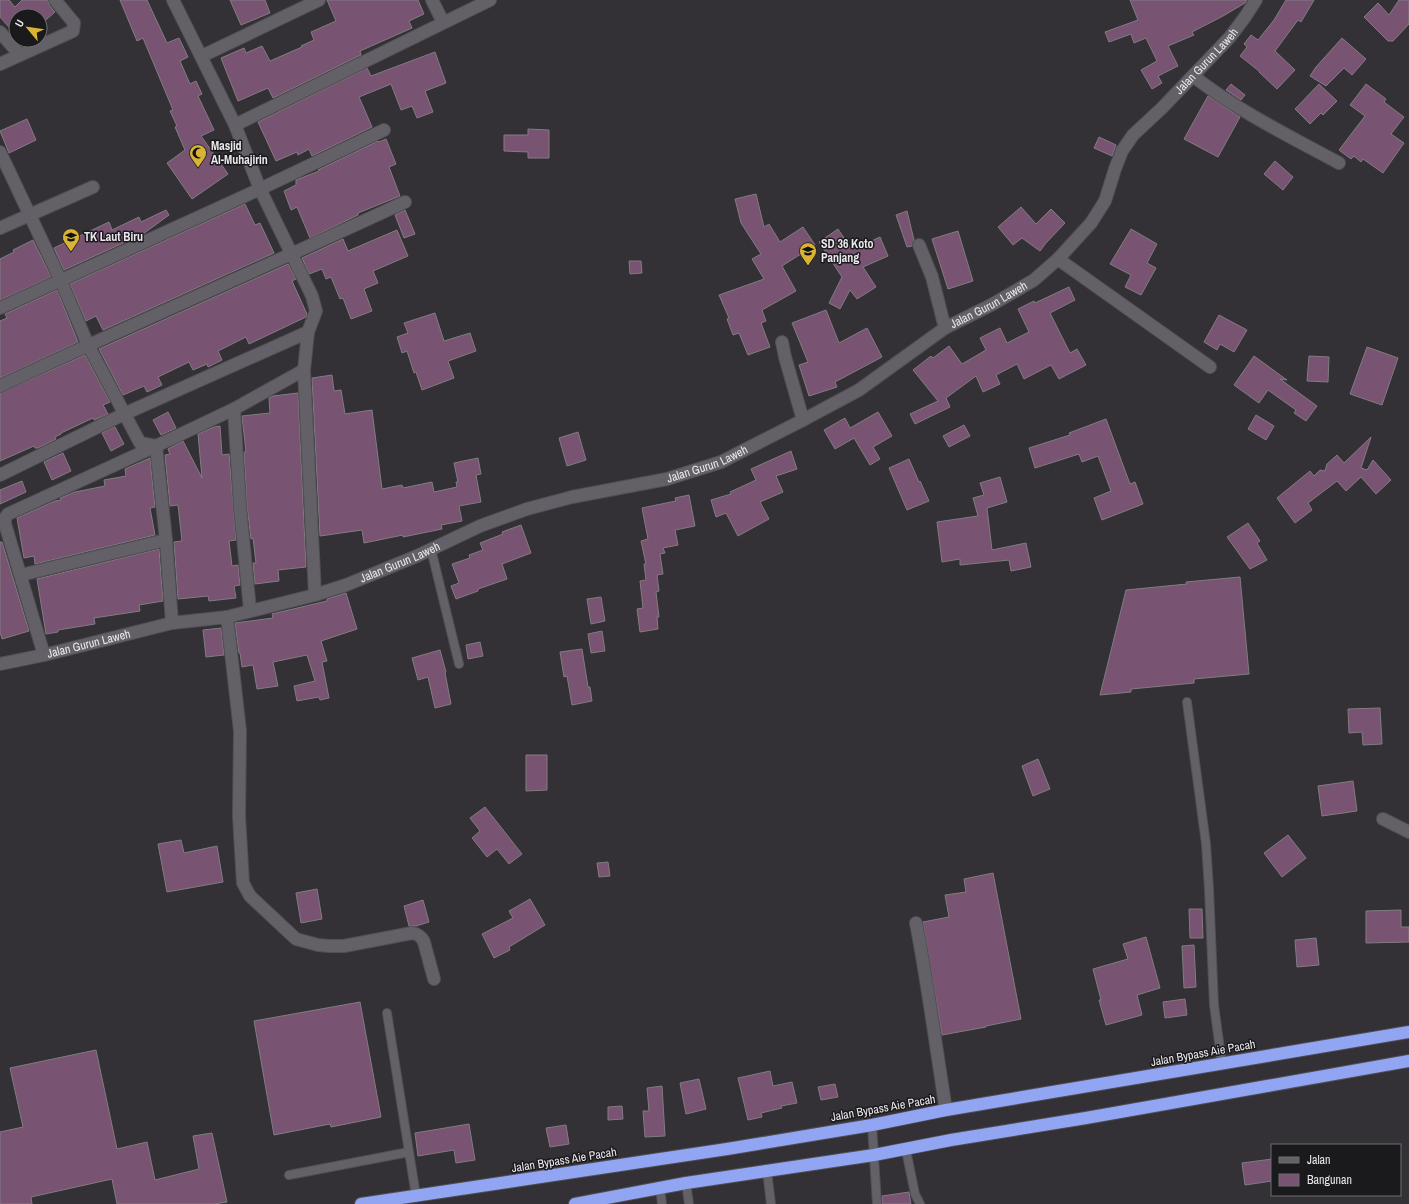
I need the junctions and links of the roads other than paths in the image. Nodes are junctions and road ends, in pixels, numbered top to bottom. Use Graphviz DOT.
graph roads {
  1 [pos="55,0"];
  2 [pos="173,0"];
  3 [pos="319,0"];
  4 [pos="432,0"];
  5 [pos="490,0"];
  6 [pos="1256,0"];
  7 [pos="443,22"];
  8 [pos="0,32"];
  9 [pos="20,55"];
  10 [pos="202,56"];
  11 [pos="0,64"];
  12 [pos="1193,76"];
  13 [pos="235,125"];
  14 [pos="384,130"];
  15 [pos="0,152"];
  16 [pos="1339,163"];
  17 [pos="93,187"];
  18 [pos="260,189"];
  19 [pos="405,202"];
  20 [pos="30,215"];
  21 [pos="0,228"];
  22 [pos="919,245"];
  23 [pos="291,255"];
  24 [pos="1058,259"];
  25 [pos="61,281"];
  26 [pos="0,308"];
  27 [pos="945,328"];
  28 [pos="308,332"];
  29 [pos="782,342"];
  30 [pos="88,345"];
  31 [pos="1210,367"];
  32 [pos="304,370"];
  33 [pos="0,386"];
  34 [pos="234,410"];
  35 [pos="124,414"];
  36 [pos="803,420"];
  37 [pos="156,446"];
  38 [pos="0,475"];
  39 [pos="166,540"];
  40 [pos="431,549"];
  41 [pos="21,575"];
  42 [pos="315,595"];
  43 [pos="250,610"];
  44 [pos="227,617"];
  45 [pos="172,623"];
  46 [pos="44,655"];
  47 [pos="0,664"];
  48 [pos="459,664"];
  49 [pos="1186,702"];
  50 [pos="1383,819"];
  51 [pos="1409,832"];
  52 [pos="916,923"];
  53 [pos="434,979"];
  54 [pos="387,1012"];
  55 [pos="1409,1032"];
  56 [pos="1409,1061"];
  57 [pos="1222,1064"];
  58 [pos="946,1110"];
  59 [pos="872,1125"];
  60 [pos="906,1150"];
  61 [pos="409,1152"];
  62 [pos="874,1155"];
  63 [pos="767,1171"];
  64 [pos="289,1174"];
  65 [pos="686,1183"];
  66 [pos="660,1188"];
  67 [pos="416,1196"];
  68 [pos="361,1204"];
  69 [pos="575,1204"];
  70 [pos="662,1204"];
  71 [pos="689,1204"];
  72 [pos="771,1204"];
  73 [pos="876,1204"];
  74 [pos="920,1204"];
  1 -- 9 [label="street"];
  2 -- 10 [label="street"];
  3 -- 10 [label="street"];
  4 -- 7 [label="street"];
  5 -- 7 [label="street"];
  6 -- 12 [label="street, Jalan Gurun Laweh"];
  7 -- 13 [label="street"];
  8 -- 9 [label="street"];
  9 -- 11 [label="street"];
  10 -- 13 [label="street"];
  12 -- 16 [label="street"];
  12 -- 24 [label="street, Jalan Gurun Laweh"];
  13 -- 18 [label="street"];
  14 -- 18 [label="street"];
  15 -- 20 [label="street"];
  17 -- 20 [label="street"];
  18 -- 23 [label="street"];
  18 -- 25 [label="street"];
  19 -- 23 [label="street"];
  20 -- 21 [label="street"];
  20 -- 25 [label="street"];
  22 -- 27 [label="street"];
  23 -- 28 [label="street"];
  23 -- 30 [label="street"];
  24 -- 27 [label="street, Jalan Gurun Laweh"];
  24 -- 31 [label="street"];
  25 -- 26 [label="street"];
  25 -- 30 [label="street"];
  27 -- 36 [label="street, Jalan Gurun Laweh"];
  28 -- 32 [label="street"];
  28 -- 35 [label="street"];
  29 -- 36 [label="street"];
  30 -- 33 [label="street"];
  30 -- 35 [label="street"];
  32 -- 34 [label="street"];
  32 -- 42 [label="street"];
  34 -- 37 [label="street"];
  34 -- 43 [label="street"];
  35 -- 37 [label="street"];
  35 -- 38 [label="street"];
  36 -- 40 [label="street, Jalan Gurun Laweh"];
  37 -- 39 [label="street"];
  37 -- 41 [label="street"];
  39 -- 41 [label="street"];
  39 -- 45 [label="street"];
  40 -- 42 [label="street, Jalan Gurun Laweh"];
  40 -- 48 [label="lane"];
  41 -- 46 [label="street"];
  42 -- 43 [label="street, Jalan Gurun Laweh"];
  43 -- 44 [label="street, Jalan Gurun Laweh"];
  44 -- 45 [label="street, Jalan Gurun Laweh"];
  44 -- 53 [label="street"];
  45 -- 46 [label="street, Jalan Gurun Laweh"];
  46 -- 47 [label="street, Jalan Gurun Laweh"];
  49 -- 57 [label="lane"];
  50 -- 51 [label="street"];
  52 -- 58 [label="street"];
  54 -- 61 [label="lane"];
  55 -- 57 [label="highway, Jalan Bypass Aie Pacah"];
  56 -- 60 [label="highway"];
  57 -- 58 [label="highway, Jalan Bypass Aie Pacah"];
  58 -- 59 [label="highway, Jalan Bypass Aie Pacah"];
  59 -- 62 [label="lane"];
  59 -- 67 [label="highway, Jalan Bypass Aie Pacah"];
  60 -- 62 [label="highway"];
  60 -- 74 [label="lane"];
  61 -- 64 [label="lane"];
  61 -- 67 [label="lane"];
  62 -- 63 [label="highway"];
  62 -- 73 [label="lane"];
  63 -- 65 [label="highway"];
  63 -- 72 [label="lane"];
  65 -- 66 [label="highway"];
  65 -- 71 [label="lane"];
  66 -- 69 [label="highway"];
  66 -- 70 [label="lane"];
  67 -- 68 [label="highway, Jalan Bypass Aie Pacah"];
}
